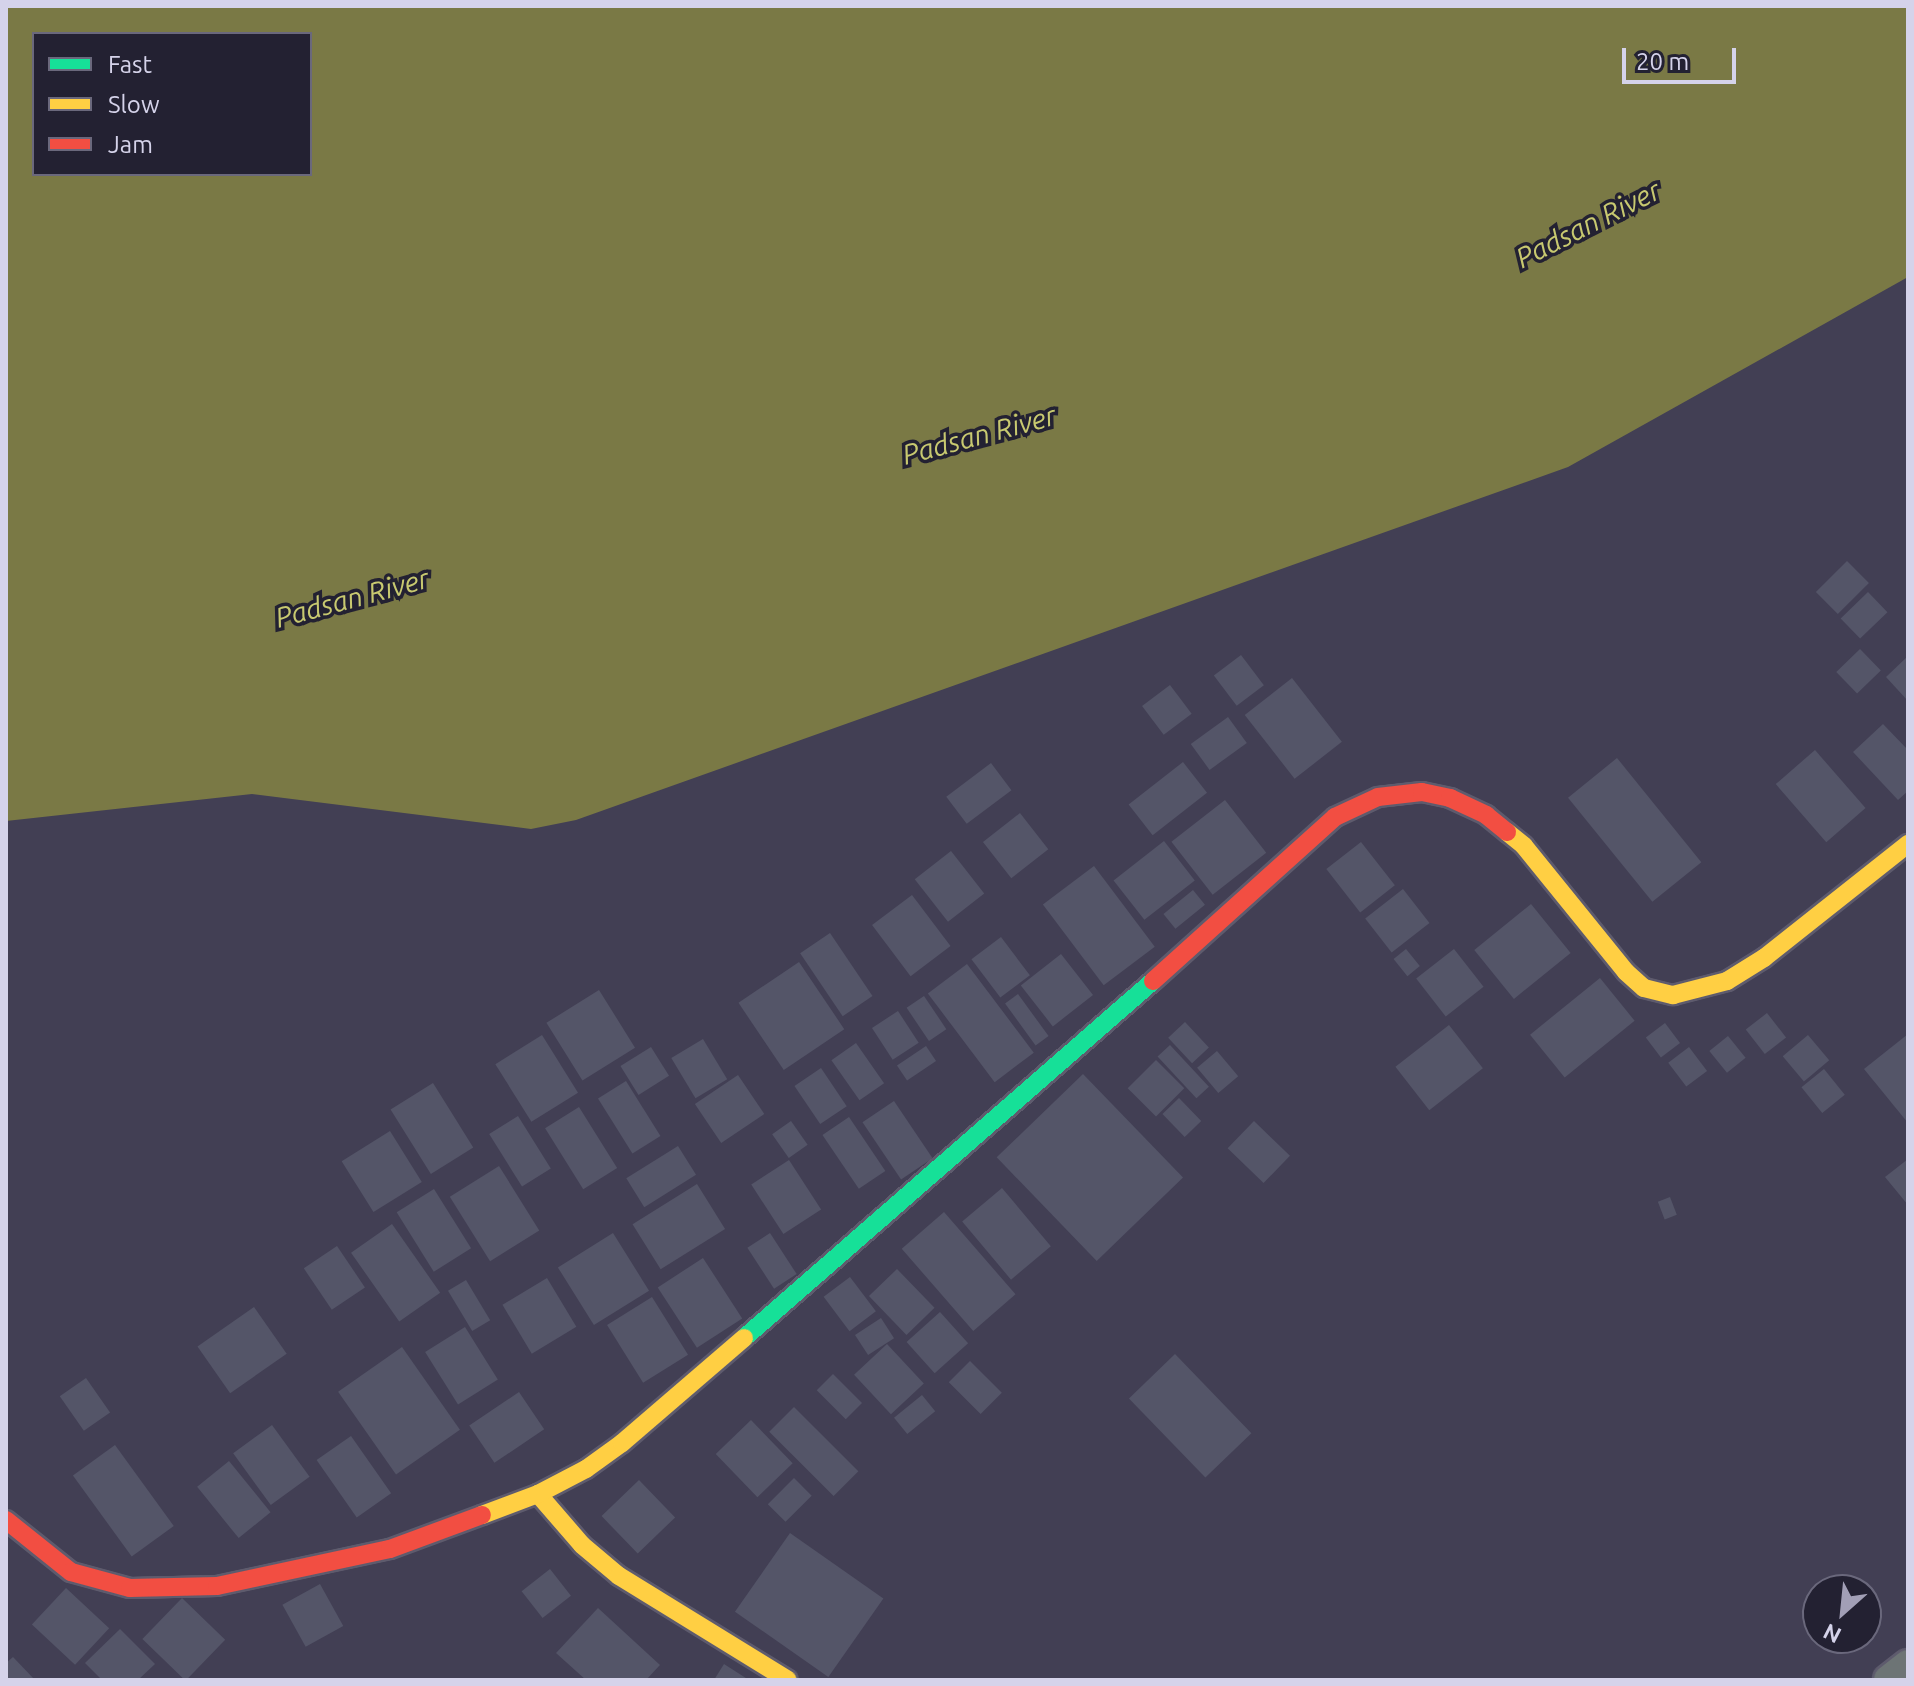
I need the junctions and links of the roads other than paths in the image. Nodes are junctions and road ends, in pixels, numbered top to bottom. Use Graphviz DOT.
graph roads {
  1 [pos="1908,844"];
  2 [pos="538,1494"];
  3 [pos="6,1520"];
  4 [pos="1908,1665"];
  5 [pos="788,1680"];
  6 [pos="1889,1680"];
  1 -- 2 [label="street"];
  2 -- 3 [label="street"];
  2 -- 5 [label="street"];
  4 -- 6 [label="street"];
}
